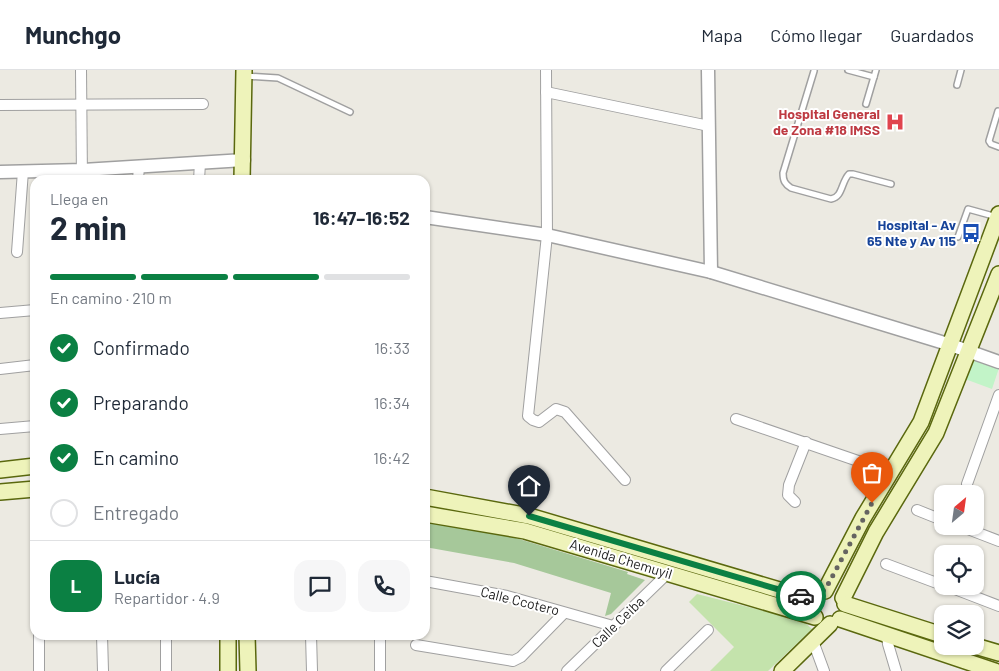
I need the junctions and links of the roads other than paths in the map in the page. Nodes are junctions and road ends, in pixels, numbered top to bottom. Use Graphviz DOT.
graph roads {
  1 [pos="81,70"];
  2 [pos="546,70"];
  3 [pos="708,70"];
  4 [pos="814,70"];
  5 [pos="848,70"];
  6 [pos="876,70"];
  7 [pos="961,70"];
  8 [pos="244,73"];
  9 [pos="874,77"];
  10 [pos="957,85"];
  11 [pos="546,92"];
  12 [pos="81,104"];
  13 [pos="203,104"];
  14 [pos="866,104"];
  15 [pos="0,105"];
  16 [pos="998,111"];
  17 [pos="350,112"];
  18 [pos="709,126"];
  19 [pos="999,147"];
  20 [pos="244,160"];
  21 [pos="200,163"];
  22 [pos="138,166"];
  23 [pos="23,171"];
  24 [pos="0,172"];
  25 [pos="82,175"];
  26 [pos="138,175"];
  27 [pos="199,175"];
  28 [pos="242,175"];
  29 [pos="891,184"];
  30 [pos="998,216"];
  31 [pos="430,218"];
  32 [pos="547,235"];
  33 [pos="958,237"];
  34 [pos="17,252"];
  35 [pos="711,272"];
  36 [pos="999,274"];
  37 [pos="30,310"];
  38 [pos="0,313"];
  39 [pos="951,344"];
  40 [pos="969,350"];
  41 [pos="999,362"];
  42 [pos="30,365"];
  43 [pos="0,369"];
  44 [pos="999,395"];
  45 [pos="736,419"];
  46 [pos="30,426"];
  47 [pos="0,429"];
  48 [pos="806,442"];
  49 [pos="30,467"];
  50 [pos="0,470"];
  51 [pos="890,472"];
  52 [pos="625,480"];
  53 [pos="967,484"];
  54 [pos="30,490"];
  55 [pos="0,492"];
  56 [pos="430,498"];
  57 [pos="795,502"];
  58 [pos="917,510"];
  59 [pos="430,514"];
  60 [pos="934,517"];
  61 [pos="527,524"];
  62 [pos="983,535"];
  63 [pos="999,541"];
  64 [pos="886,564"];
  65 [pos="668,573"];
  66 [pos="430,582"];
  67 [pos="934,582"];
  68 [pos="825,590"];
  69 [pos="970,595"];
  70 [pos="813,600"];
  71 [pos="844,601"];
  72 [pos="999,606"];
  73 [pos="564,613"];
  74 [pos="815,617"];
  75 [pos="835,622"];
  76 [pos="613,626"];
  77 [pos="708,630"];
  78 [pos="934,632"];
  79 [pos="887,635"];
  80 [pos="39,640"];
  81 [pos="102,640"];
  82 [pos="166,640"];
  83 [pos="228,640"];
  84 [pos="247,640"];
  85 [pos="311,640"];
  86 [pos="380,640"];
  87 [pos="813,641"];
  88 [pos="416,645"];
  89 [pos="984,649"];
  90 [pos="999,653"];
  91 [pos="39,671"];
  92 [pos="102,671"];
  93 [pos="166,671"];
  94 [pos="228,671"];
  95 [pos="248,671"];
  96 [pos="312,671"];
  97 [pos="380,671"];
  98 [pos="567,671"];
  99 [pos="666,671"];
  100 [pos="782,671"];
  101 [pos="824,671"];
  102 [pos="896,671"];
  103 [pos="995,671"];
  1 -- 12 [label="street"];
  2 -- 11 [label="street"];
  3 -- 18 [label="street"];
  4 -- 29 [label="lane"];
  5 -- 9 [label="lane"];
  6 -- 9 [label="lane"];
  7 -- 10 [label="lane"];
  8 -- 17 [label="lane"];
  8 -- 20 [label="main road"];
  9 -- 14 [label="lane"];
  11 -- 18 [label="street"];
  11 -- 32 [label="street"];
  12 -- 13 [label="street"];
  12 -- 15 [label="street"];
  12 -- 25 [label="street"];
  16 -- 19 [label="lane"];
  18 -- 35 [label="street"];
  20 -- 21 [label="street"];
  20 -- 28 [label="main road"];
  21 -- 22 [label="street"];
  21 -- 27 [label="street"];
  22 -- 25 [label="street"];
  22 -- 26 [label="street"];
  23 -- 24 [label="street"];
  23 -- 25 [label="street"];
  23 -- 34 [label="street"];
  30 -- 33 [label="lane"];
  30 -- 39 [label="main road"];
  31 -- 32 [label="street"];
  32 -- 35 [label="street"];
  32 -- 52 [label="street"];
  35 -- 39 [label="street"];
  36 -- 40 [label="main road"];
  37 -- 38 [label="street"];
  39 -- 40 [label="street"];
  39 -- 51 [label="main road"];
  40 -- 41 [label="street"];
  40 -- 71 [label="main road"];
  42 -- 43 [label="street"];
  44 -- 53 [label="street"];
  45 -- 48 [label="street"];
  46 -- 47 [label="street"];
  48 -- 51 [label="street"];
  48 -- 57 [label="street"];
  49 -- 50 [label="main road"];
  51 -- 68 [label="main road"];
  54 -- 55 [label="main road"];
  56 -- 61 [label="main road, Avenida Chemuyil"];
  58 -- 60 [label="street"];
  59 -- 61 [label="main road, Avenida Chemuyil"];
  61 -- 65 [label="main road, Avenida Chemuyil"];
  61 -- 70 [label="main road, Avenida Chemuyil"];
  62 -- 63 [label="street"];
  64 -- 67 [label="street"];
  65 -- 74 [label="main road, Avenida Chemuyil"];
  65 -- 76 [label="street, Calle Ceiba"];
  66 -- 73 [label="street, Calle Ccotero"];
  68 -- 70 [label="main road"];
  68 -- 71 [label="main road"];
  69 -- 72 [label="street"];
  70 -- 74 [label="main road"];
  71 -- 75 [label="main road"];
  71 -- 78 [label="main road"];
  73 -- 76 [label="street, Calle Ccotero"];
  73 -- 88 [label="street"];
  74 -- 75 [label="main road"];
  75 -- 79 [label="main road"];
  75 -- 87 [label="main road"];
  76 -- 98 [label="street, Calle Ceiba"];
  77 -- 99 [label="street"];
  79 -- 102 [label="street"];
  79 -- 103 [label="main road"];
  80 -- 91 [label="street"];
  81 -- 92 [label="street"];
  82 -- 93 [label="street"];
  83 -- 94 [label="main road"];
  84 -- 95 [label="main road"];
  85 -- 96 [label="street"];
  86 -- 97 [label="street"];
  87 -- 100 [label="main road"];
  87 -- 101 [label="street"];
  89 -- 90 [label="main road"];
}
